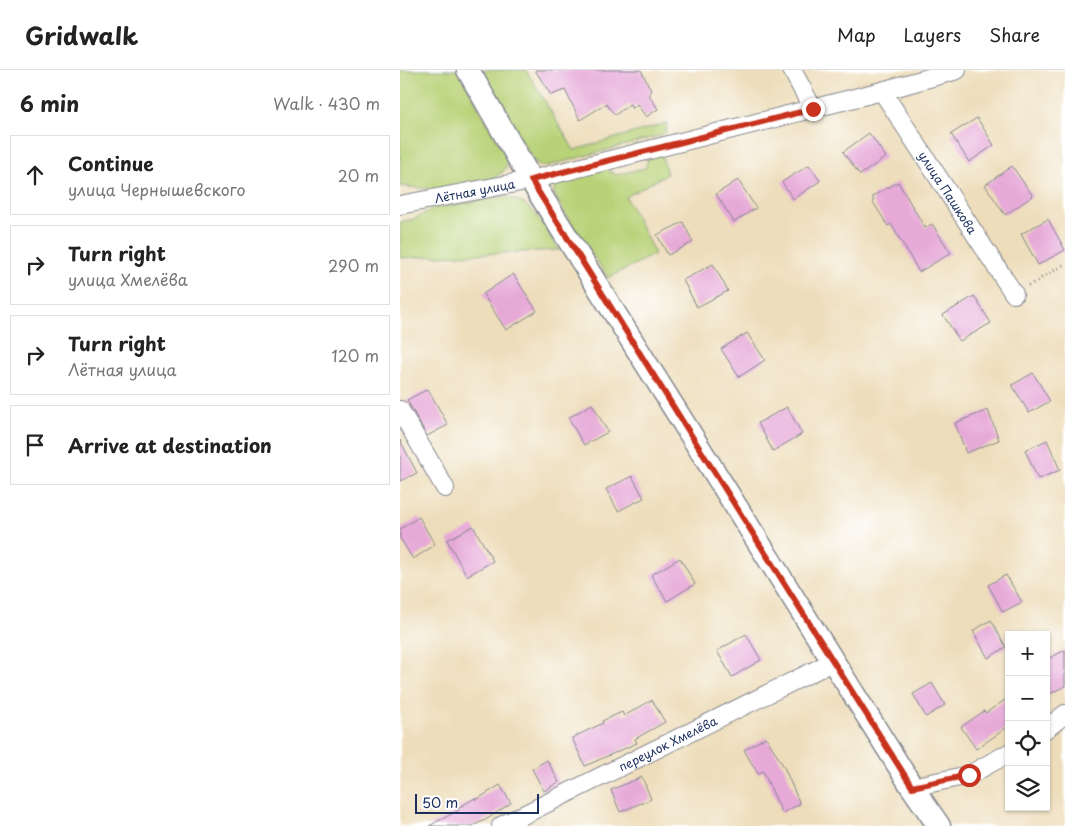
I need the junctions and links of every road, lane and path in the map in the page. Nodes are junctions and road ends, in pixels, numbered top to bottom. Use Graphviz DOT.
graph roads {
  1 [pos="468,70"];
  2 [pos="792,70"];
  3 [pos="957,70"];
  4 [pos="882,91"];
  5 [pos="813,109"];
  6 [pos="531,180"];
  7 [pos="400,205"];
  8 [pos="1065,264"];
  9 [pos="1014,294"];
  10 [pos="400,410"];
  11 [pos="445,488"];
  12 [pos="834,661"];
  13 [pos="1065,714"];
  14 [pos="1050,726"];
  15 [pos="1005,754"];
  16 [pos="912,787"];
  17 [pos="501,826"];
  18 [pos="940,826"];
  1 -- 6 [label="main road"];
  2 -- 5 [label="street"];
  3 -- 4 [label="street, Лётная улица"];
  4 -- 5 [label="street, Лётная улица"];
  4 -- 9 [label="street, улица Пашкова"];
  5 -- 6 [label="street, Лётная улица"];
  6 -- 7 [label="street, Лётная улица"];
  6 -- 12 [label="main road"];
  8 -- 9 [label="path"];
  10 -- 11 [label="street"];
  12 -- 16 [label="main road"];
  12 -- 17 [label="street, переулок Хмелёва"];
  13 -- 14 [label="street"];
  15 -- 16 [label="street"];
  16 -- 18 [label="main road"];
}
